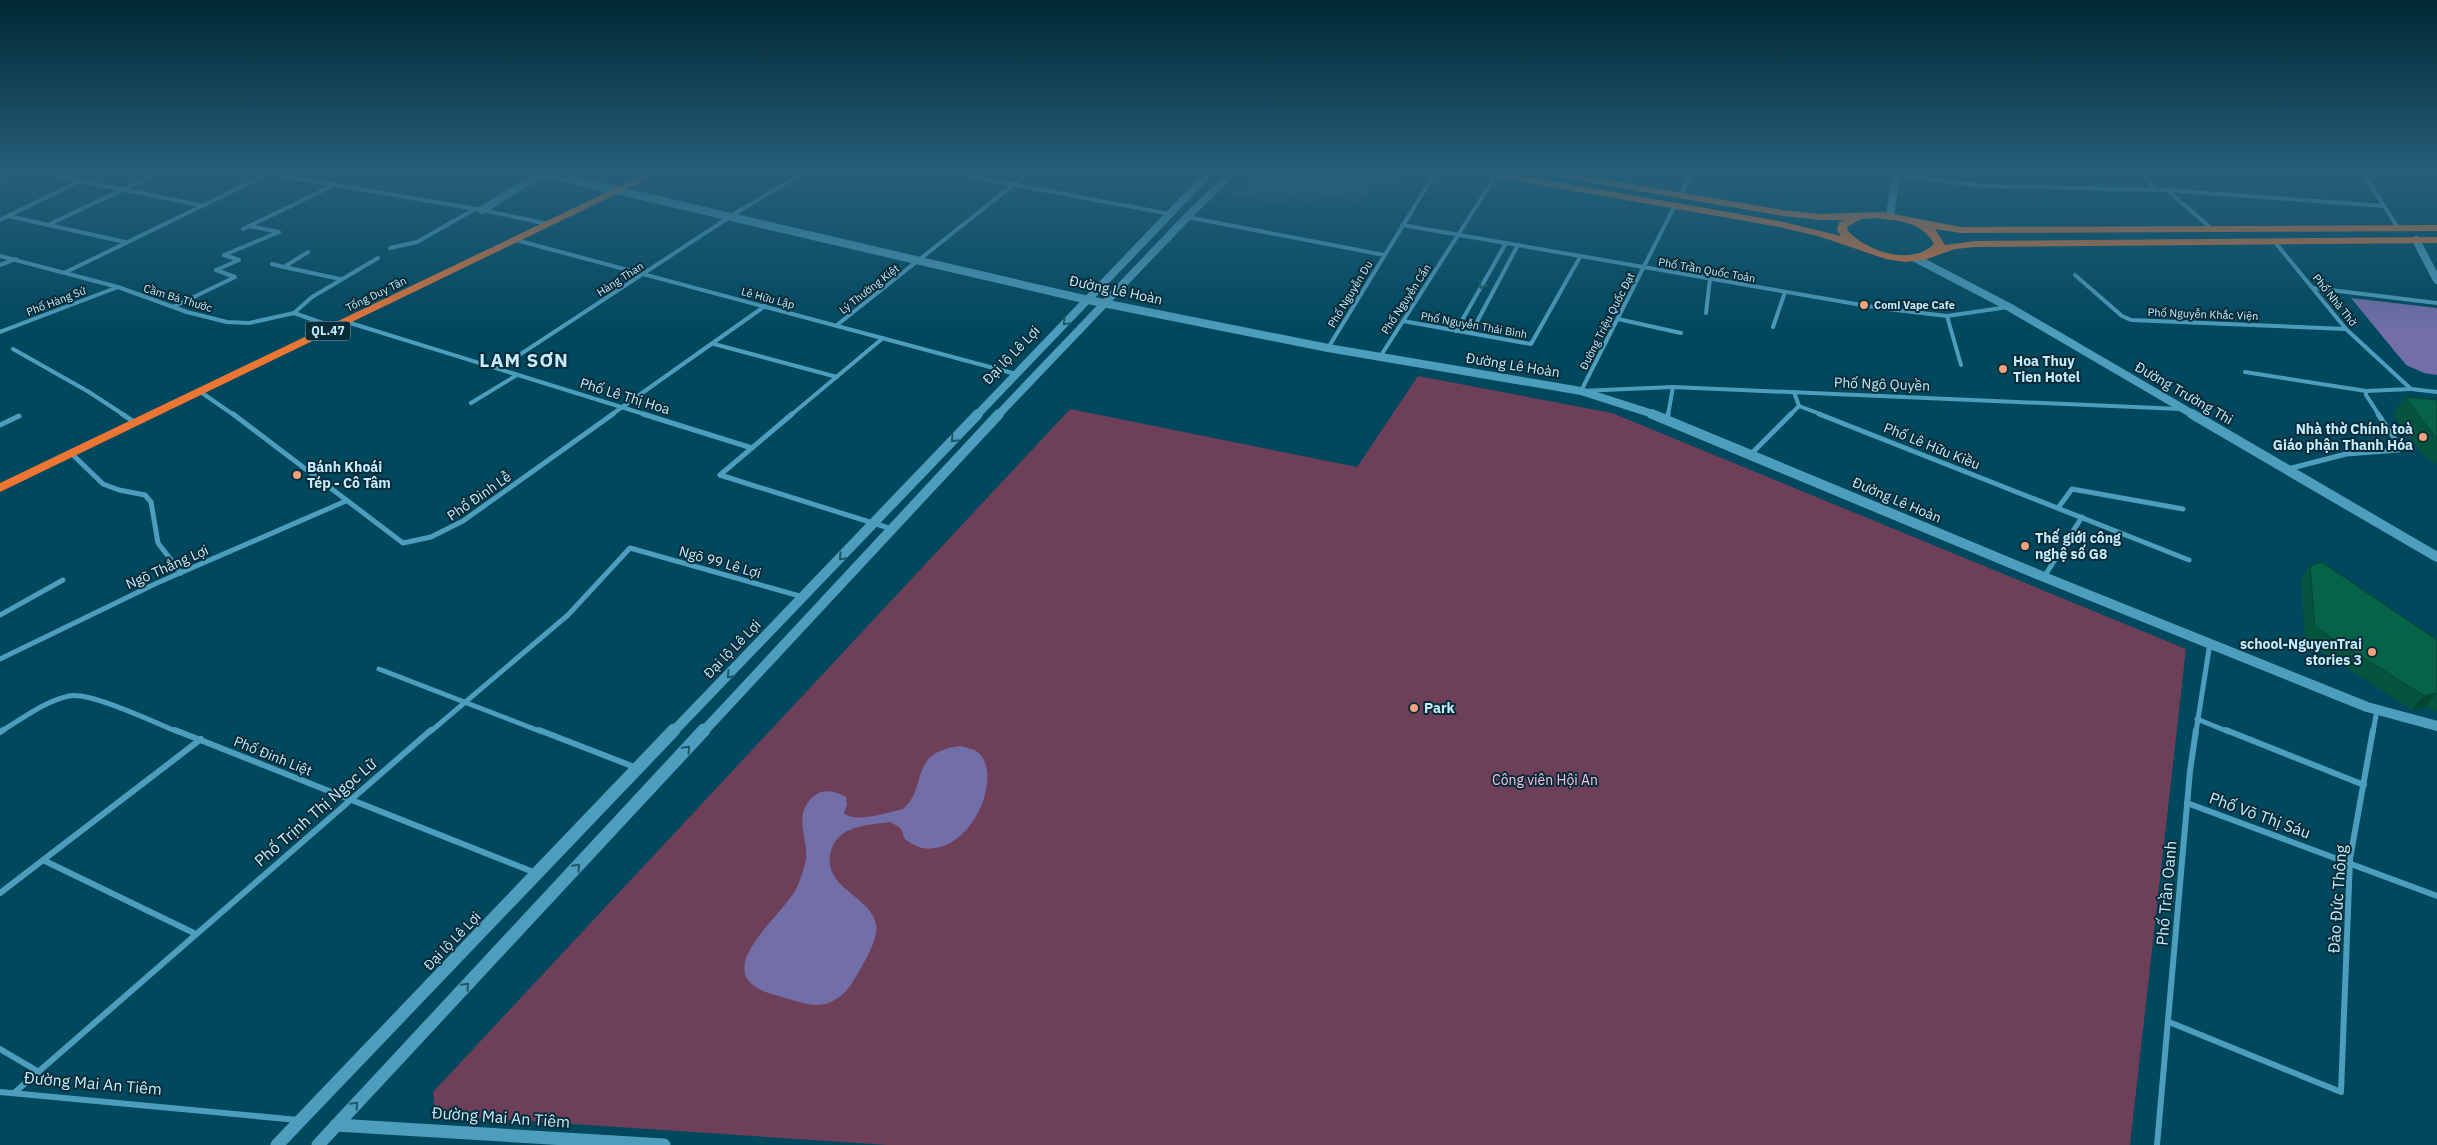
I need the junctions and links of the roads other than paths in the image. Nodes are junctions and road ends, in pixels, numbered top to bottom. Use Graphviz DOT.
graph roads {
  1 [pos="54,226"];
  2 [pos="157,226"];
  3 [pos="249,226"];
  4 [pos="251,226"];
  5 [pos="446,226"];
  6 [pos="543,226"];
  7 [pos="715,226"];
  8 [pos="777,226"];
  9 [pos="961,226"];
  10 [pos="1158,226"];
  11 [pos="1178,226"];
  12 [pos="1236,226"];
  13 [pos="1401,226"];
  14 [pos="1411,226"];
  15 [pos="1463,226"];
  16 [pos="1664,226"];
  17 [pos="1788,226"];
  18 [pos="1843,226"];
  19 [pos="1922,226"];
  20 [pos="1936,226"];
  21 [pos="2209,226"];
  22 [pos="2398,228"];
  23 [pos="2437,228"];
  24 [pos="243,229"];
  25 [pos="2212,229"];
  26 [pos="1458,234"];
  27 [pos="516,240"];
  28 [pos="2416,240"];
  29 [pos="2437,240"];
  30 [pos="2274,241"];
  31 [pos="125,242"];
  32 [pos="1506,243"];
  33 [pos="1855,244"];
  34 [pos="1518,245"];
  35 [pos="390,248"];
  36 [pos="1936,251"];
  37 [pos="308,252"];
  38 [pos="1384,255"];
  39 [pos="0,256"];
  40 [pos="1580,257"];
  41 [pos="378,258"];
  42 [pos="1915,258"];
  43 [pos="16,259"];
  44 [pos="921,259"];
  45 [pos="272,264"];
  46 [pos="0,265"];
  47 [pos="284,267"];
  48 [pos="1644,268"];
  49 [pos="66,272"];
  50 [pos="644,274"];
  51 [pos="2075,276"];
  52 [pos="340,279"];
  53 [pos="1710,280"];
  54 [pos="2437,280"];
  55 [pos="118,287"];
  56 [pos="2314,288"];
  57 [pos="1785,292"];
  58 [pos="1088,300"];
  59 [pos="1105,303"];
  60 [pos="2437,303"];
  61 [pos="765,306"];
  62 [pos="2009,306"];
  63 [pos="173,307"];
  64 [pos="294,313"];
  65 [pos="1706,313"];
  66 [pos="1947,316"];
  67 [pos="1618,319"];
  68 [pos="1402,321"];
  69 [pos="347,322"];
  70 [pos="837,325"];
  71 [pos="335,328"];
  72 [pos="1773,328"];
  73 [pos="2346,329"];
  74 [pos="1456,331"];
  75 [pos="0,332"];
  76 [pos="1471,333"];
  77 [pos="1681,333"];
  78 [pos="883,338"];
  79 [pos="714,344"];
  80 [pos="1328,348"];
  81 [pos="13,349"];
  82 [pos="1380,357"];
  83 [pos="1961,365"];
  84 [pos="498,369"];
  85 [pos="2245,372"];
  86 [pos="1016,374"];
  87 [pos="517,375"];
  88 [pos="837,377"];
  89 [pos="1673,388"];
  90 [pos="2410,388"];
  91 [pos="1581,390"];
  92 [pos="2366,391"];
  93 [pos="202,392"];
  94 [pos="1794,392"];
  95 [pos="2437,392"];
  96 [pos="471,403"];
  97 [pos="1799,406"];
  98 [pos="623,408"];
  99 [pos="2183,409"];
  100 [pos="19,416"];
  101 [pos="1667,420"];
  102 [pos="136,424"];
  103 [pos="0,425"];
  104 [pos="752,448"];
  105 [pos="72,454"];
  106 [pos="1751,454"];
  107 [pos="2287,469"];
  108 [pos="0,488"];
  109 [pos="346,501"];
  110 [pos="2058,508"];
  111 [pos="2183,509"];
  112 [pos="2082,517"];
  113 [pos="874,524"];
  114 [pos="892,529"];
  115 [pos="630,548"];
  116 [pos="2437,557"];
  117 [pos="2189,560"];
  118 [pos="181,573"];
  119 [pos="2044,577"];
  120 [pos="63,580"];
  121 [pos="804,597"];
  122 [pos="0,615"];
  123 [pos="2210,643"];
  124 [pos="0,659"];
  125 [pos="379,669"];
  126 [pos="464,703"];
  127 [pos="2377,709"];
  128 [pos="2197,719"];
  129 [pos="2437,726"];
  130 [pos="0,732"];
  131 [pos="201,739"];
  132 [pos="640,769"];
  133 [pos="2364,785"];
  134 [pos="349,800"];
  135 [pos="2187,803"];
  136 [pos="43,860"];
  137 [pos="2350,862"];
  138 [pos="538,874"];
  139 [pos="0,893"];
  140 [pos="2437,896"];
  141 [pos="196,934"];
  142 [pos="2169,1022"];
  143 [pos="0,1049"];
  144 [pos="39,1072"];
  145 [pos="0,1092"];
  146 [pos="14,1093"];
  147 [pos="302,1120"];
  148 [pos="336,1125"];
  149 [pos="320,1143"];
  150 [pos="277,1145"];
  151 [pos="664,1145"];
  152 [pos="2158,1145"];
  1 -- 31 [label="street"];
  2 -- 31 [label="street"];
  3 -- 24 [label="street"];
  4 -- 63 [label="street"];
  5 -- 35 [label="street"];
  6 -- 27 [label="highway, Tống Duy Tân / QL.47"];
  7 -- 50 [label="street, Hàng Than"];
  8 -- 44 [label="main road, Đường Lê Hoàn"];
  9 -- 44 [label="street, Lý Thường Kiệt"];
  10 -- 58 [label="main road, Đại lộ Lê Lợi"];
  11 -- 59 [label="main road"];
  12 -- 38 [label="street"];
  13 -- 38 [label="street, Phố Nguyễn Du"];
  14 -- 26 [label="street, Phố Trần Quốc Toản"];
  15 -- 26 [label="street, Phố Nguyễn Cẩn"];
  16 -- 48 [label="street, Đường Triệu Quốc Đạt"];
  17 -- 33 [label="highway"];
  18 -- 33 [label="highway"];
  19 -- 36 [label="highway"];
  20 -- 25 [label="highway"];
  21 -- 25 [label="street"];
  22 -- 23 [label="highway"];
  22 -- 25 [label="highway"];
  22 -- 28 [label="highway"];
  26 -- 32 [label="street, Phố Trần Quốc Toản"];
  26 -- 68 [label="street, Phố Nguyễn Cẩn"];
  27 -- 50 [label="street, Lê Hữu Lập"];
  27 -- 69 [label="highway, Tống Duy Tân / QL.47"];
  28 -- 29 [label="highway"];
  28 -- 30 [label="highway"];
  28 -- 54 [label="main road"];
  30 -- 36 [label="highway"];
  30 -- 56 [label="street, Phố Nhà Thờ"];
  31 -- 49 [label="street"];
  32 -- 34 [label="street, Phố Trần Quốc Toản"];
  32 -- 74 [label="street, one-way"];
  33 -- 42 [label="highway"];
  34 -- 40 [label="street, Phố Trần Quốc Toản"];
  34 -- 76 [label="street"];
  36 -- 42 [label="highway"];
  37 -- 47 [label="street"];
  38 -- 80 [label="street, Phố Nguyễn Du"];
  39 -- 43 [label="street, Cầm Bá Thước"];
  40 -- 48 [label="street, Phố Trần Quốc Toản"];
  40 -- 76 [label="street, Phố Nguyễn Thái Bình"];
  41 -- 52 [label="street"];
  42 -- 62 [label="main road, Đường Trường Thi"];
  43 -- 46 [label="street"];
  43 -- 49 [label="street, Cầm Bá Thước"];
  44 -- 58 [label="main road, Đường Lê Hoàn"];
  44 -- 70 [label="street, Lý Thường Kiệt"];
  45 -- 47 [label="street"];
  47 -- 52 [label="street"];
  48 -- 53 [label="street, Phố Trần Quốc Toản"];
  48 -- 67 [label="street, Đường Triệu Quốc Đạt"];
  49 -- 55 [label="street, Cầm Bá Thước"];
  50 -- 61 [label="street, Lê Hữu Lập"];
  50 -- 84 [label="street, Hàng Than"];
  51 -- 73 [label="street, Phố Nguyễn Khắc Viện"];
  52 -- 64 [label="street"];
  53 -- 57 [label="street, Phố Trần Quốc Toản"];
  53 -- 65 [label="street"];
  55 -- 63 [label="street, Cầm Bá Thước"];
  55 -- 75 [label="street, Phố Hàng Sứ"];
  56 -- 60 [label="street"];
  56 -- 73 [label="street, Phố Nhà Thờ"];
  57 -- 66 [label="street, Phố Trần Quốc Toản"];
  57 -- 72 [label="street"];
  58 -- 59 [label="main road, Đường Lê Hoàn"];
  58 -- 86 [label="main road, Đại lộ Lê Lợi, one-way"];
  59 -- 80 [label="main road, Đường Lê Hoàn"];
  59 -- 114 [label="main road"];
  61 -- 70 [label="street, Lê Hữu Lập"];
  61 -- 79 [label="street, Phố Đinh Lễ"];
  62 -- 66 [label="street, Phố Trần Quốc Toản"];
  62 -- 99 [label="main road, Đường Trường Thi"];
  63 -- 64 [label="street, Cầm Bá Thước"];
  64 -- 71 [label="street"];
  66 -- 83 [label="street"];
  67 -- 77 [label="street"];
  67 -- 91 [label="street, Đường Triệu Quốc Đạt"];
  68 -- 74 [label="street, Phố Nguyễn Thái Bình"];
  68 -- 82 [label="street, Phố Nguyễn Cẩn"];
  69 -- 71 [label="highway, Tống Duy Tân / QL.47"];
  69 -- 84 [label="street, Phố Lê Thị Hoa"];
  70 -- 78 [label="street, Lê Hữu Lập"];
  71 -- 93 [label="highway, Tống Duy Tân / QL.47"];
  73 -- 90 [label="street, Phố Nhà Thờ"];
  74 -- 76 [label="street, Phố Nguyễn Thái Bình"];
  78 -- 86 [label="street, Lê Hữu Lập"];
  78 -- 88 [label="street"];
  79 -- 88 [label="street"];
  79 -- 98 [label="street, Phố Đinh Lễ"];
  80 -- 82 [label="main road, Đường Lê Hoàn"];
  81 -- 102 [label="street"];
  82 -- 91 [label="main road, Đường Lê Hoàn"];
  84 -- 87 [label="street, Phố Lê Thị Hoa"];
  85 -- 92 [label="street"];
  86 -- 113 [label="main road, Đại lộ Lê Lợi, one-way"];
  87 -- 96 [label="street"];
  87 -- 98 [label="street, Phố Lê Thị Hoa"];
  88 -- 104 [label="street"];
  89 -- 91 [label="street, Phố Ngô Quyền"];
  89 -- 94 [label="street, Phố Ngô Quyền"];
  89 -- 101 [label="street"];
  90 -- 92 [label="street"];
  90 -- 95 [label="street"];
  91 -- 101 [label="main road, Đường Lê Hoàn"];
  92 -- 107 [label="street"];
  93 -- 102 [label="highway, Tống Duy Tân / QL.47"];
  93 -- 109 [label="street, Phố Đinh Lễ"];
  94 -- 97 [label="street"];
  94 -- 99 [label="street, Phố Ngô Quyền"];
  97 -- 106 [label="street"];
  97 -- 110 [label="street, Phố Lê Hữu Kiều"];
  98 -- 104 [label="street, Phố Lê Thị Hoa"];
  98 -- 109 [label="street, Phố Đinh Lễ"];
  99 -- 107 [label="main road, Đường Trường Thi"];
  100 -- 103 [label="street"];
  101 -- 106 [label="main road, Đường Lê Hoàn"];
  102 -- 105 [label="highway, Tống Duy Tân / QL.47"];
  104 -- 113 [label="street"];
  105 -- 108 [label="highway, Tống Duy Tân / QL.47"];
  105 -- 118 [label="street"];
  106 -- 119 [label="main road, Đường Lê Hoàn"];
  107 -- 116 [label="main road, Đường Trường Thi"];
  109 -- 118 [label="street, Ngõ Thắng Lợi"];
  110 -- 111 [label="street"];
  110 -- 112 [label="street, Phố Lê Hữu Kiều"];
  112 -- 117 [label="street, Phố Lê Hữu Kiều"];
  112 -- 119 [label="street"];
  113 -- 114 [label="street"];
  113 -- 121 [label="main road, Đại lộ Lê Lợi, one-way"];
  148 -- 114 [label="main road, one-way"];
  115 -- 121 [label="street, Ngõ 99 Lê Lợi"];
  115 -- 126 [label="street, Phố Trịnh Thị Ngọc Lữ"];
  118 -- 124 [label="street, Ngõ Thắng Lợi"];
  119 -- 123 [label="main road, Đường Lê Hoàn"];
  120 -- 122 [label="street"];
  121 -- 132 [label="main road, Đại lộ Lê Lợi, one-way"];
  123 -- 127 [label="main road, Đường Lê Hoàn"];
  123 -- 128 [label="street, Phố Trần Oanh"];
  125 -- 126 [label="street"];
  126 -- 132 [label="street"];
  126 -- 134 [label="street, Phố Trịnh Thị Ngọc Lữ"];
  127 -- 129 [label="main road, Đường Lê Hoàn"];
  127 -- 133 [label="street, Đào Đức Thông"];
  128 -- 133 [label="street"];
  128 -- 135 [label="street, Phố Trần Oanh"];
  130 -- 131 [label="street, Phố Đinh Liệt"];
  131 -- 134 [label="street, Phố Đinh Liệt"];
  131 -- 136 [label="street"];
  132 -- 138 [label="main road, Đại lộ Lê Lợi"];
  133 -- 137 [label="street, Đào Đức Thông"];
  134 -- 138 [label="street, Phố Đinh Liệt"];
  134 -- 141 [label="street, Phố Trịnh Thị Ngọc Lữ"];
  135 -- 137 [label="street, Phố Võ Thị Sáu"];
  135 -- 142 [label="street, Phố Trần Oanh"];
  136 -- 139 [label="street"];
  136 -- 141 [label="street"];
  137 -- 140 [label="street, Phố Võ Thị Sáu"];
  137 -- 142 [label="street, Đào Đức Thông"];
  138 -- 147 [label="main road, Đại lộ Lê Lợi"];
  141 -- 144 [label="street, Phố Trịnh Thị Ngọc Lữ"];
  142 -- 152 [label="street, Phố Trần Oanh"];
  143 -- 144 [label="street"];
  144 -- 146 [label="street, Phố Trịnh Thị Ngọc Lữ"];
  145 -- 146 [label="street, Đường Mai An Tiêm"];
  146 -- 147 [label="street, Đường Mai An Tiêm"];
  147 -- 150 [label="main road, Đại lộ Lê Lợi"];
  148 -- 149 [label="main road"];
  148 -- 151 [label="main road, Đường Mai An Tiêm"];
}
